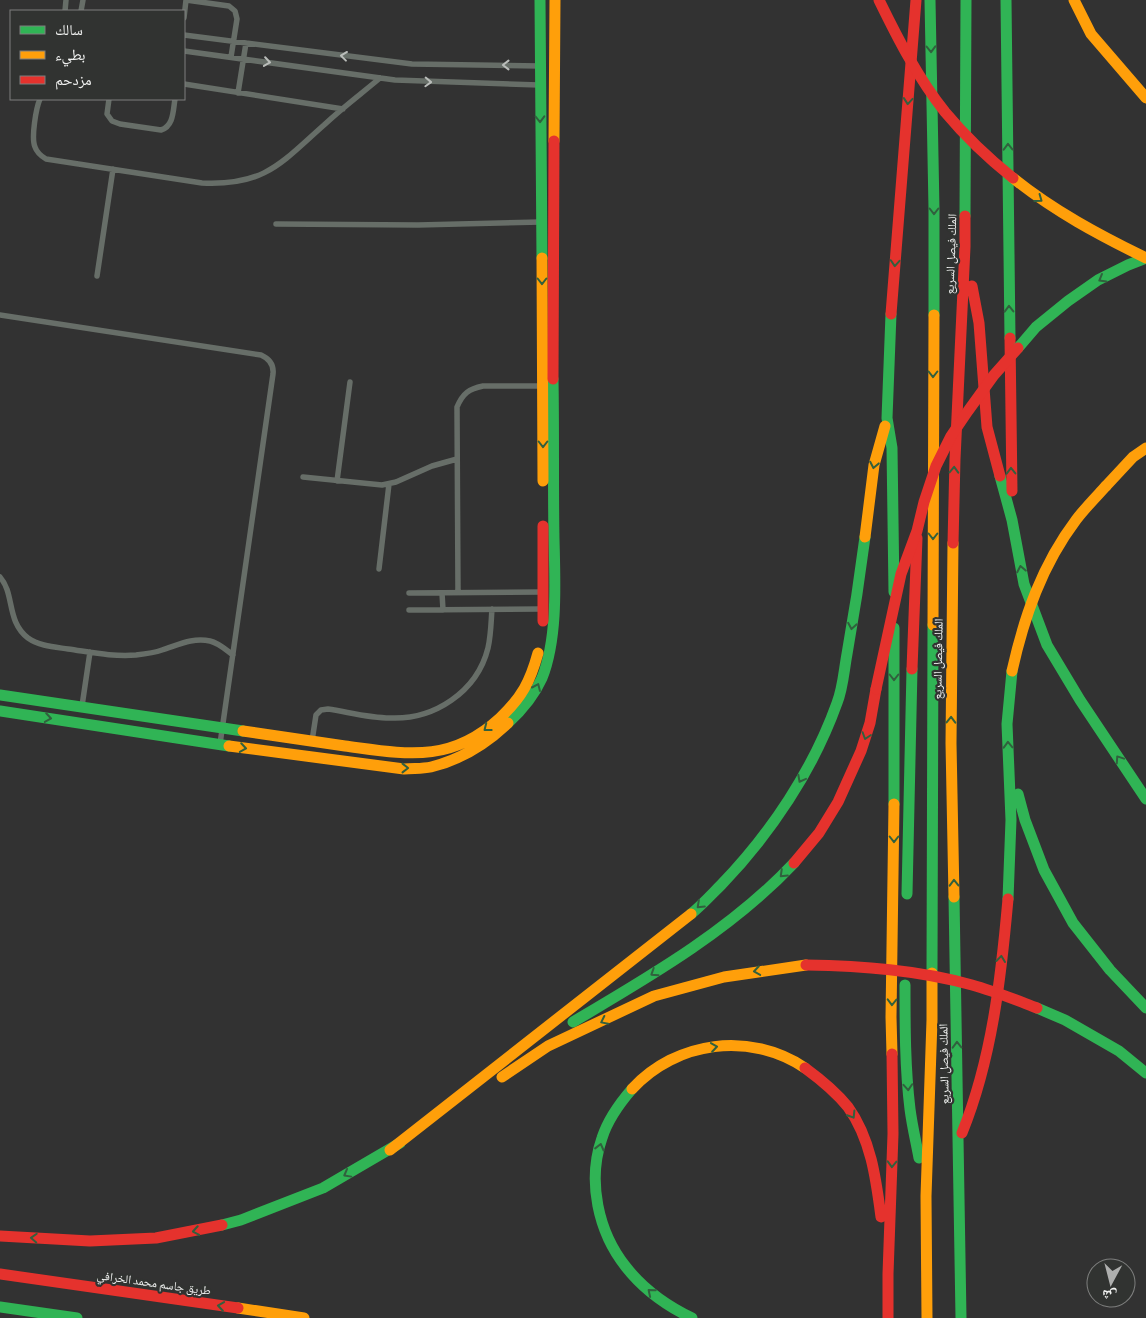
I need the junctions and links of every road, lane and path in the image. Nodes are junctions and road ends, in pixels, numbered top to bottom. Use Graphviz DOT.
graph roads {
  1 [pos="186,0"];
  2 [pos="540,0"];
  3 [pos="555,0"];
  4 [pos="879,0"];
  5 [pos="916,0"];
  6 [pos="930,0"];
  7 [pos="966,0"];
  8 [pos="1006,0"];
  9 [pos="1074,0"];
  10 [pos="185,35"];
  11 [pos="234,41"];
  12 [pos="246,43"];
  13 [pos="185,51"];
  14 [pos="231,57"];
  15 [pos="244,59"];
  16 [pos="540,66"];
  17 [pos="554,66"];
  18 [pos="380,78"];
  19 [pos="185,84"];
  20 [pos="540,85"];
  21 [pos="554,85"];
  22 [pos="238,93"];
  23 [pos="1146,98"];
  24 [pos="40,100"];
  25 [pos="109,100"];
  26 [pos="175,100"];
  27 [pos="343,109"];
  28 [pos="113,169"];
  29 [pos="548,222"];
  30 [pos="276,224"];
  31 [pos="966,247"];
  32 [pos="1146,258"];
  33 [pos="96,276"];
  34 [pos="0,315"];
  35 [pos="350,382"];
  36 [pos="548,386"];
  37 [pos="888,418"];
  38 [pos="1146,448"];
  39 [pos="457,459"];
  40 [pos="303,476"];
  41 [pos="338,481"];
  42 [pos="389,484"];
  43 [pos="1012,520"];
  44 [pos="917,531"];
  45 [pos="379,569"];
  46 [pos="0,577"];
  47 [pos="442,592"];
  48 [pos="458,592"];
  49 [pos="543,592"];
  50 [pos="409,593"];
  51 [pos="492,609"];
  52 [pos="544,609"];
  53 [pos="408,610"];
  54 [pos="443,610"];
  55 [pos="90,652"];
  56 [pos="233,655"];
  57 [pos="0,695"];
  58 [pos="82,707"];
  59 [pos="0,711"];
  60 [pos="222,728"];
  61 [pos="312,741"];
  62 [pos="220,744"];
  63 [pos="309,757"];
  64 [pos="1009,763"];
  65 [pos="1146,799"];
  66 [pos="907,900"];
  67 [pos="906,958"];
  68 [pos="1146,1008"];
  69 [pos="548,1046"];
  70 [pos="1146,1073"];
  71 [pos="958,1142"];
  72 [pos="390,1150"];
  73 [pos="926,1196"];
  74 [pos="0,1236"];
  75 [pos="0,1274"];
  76 [pos="888,1274"];
  77 [pos="0,1307"];
  78 [pos="77,1318"];
  79 [pos="304,1318"];
  80 [pos="692,1318"];
  81 [pos="888,1318"];
  82 [pos="927,1318"];
  83 [pos="961,1318"];
  1 -- 11 [label="lane"];
  2 -- 16 [label="main road"];
  3 -- 17 [label="main road"];
  4 -- 32 [label="main road, one-way, bridge"];
  5 -- 37 [label="main road, one-way"];
  6 -- 73 [label="main road, الملك فيصل السريع, one-way"];
  7 -- 31 [label="main road, الملك فيصل السريع"];
  43 -- 8 [label="main road, one-way"];
  9 -- 23 [label="main road"];
  10 -- 11 [label="lane"];
  11 -- 12 [label="lane"];
  11 -- 14 [label="lane"];
  12 -- 15 [label="lane"];
  16 -- 12 [label="lane, one-way"];
  13 -- 14 [label="lane"];
  14 -- 15 [label="lane"];
  15 -- 18 [label="lane, one-way"];
  15 -- 22 [label="lane"];
  16 -- 17 [label="lane"];
  16 -- 20 [label="main road"];
  17 -- 21 [label="main road"];
  18 -- 20 [label="lane, one-way"];
  18 -- 27 [label="lane"];
  19 -- 22 [label="lane"];
  20 -- 21 [label="lane"];
  20 -- 29 [label="main road, one-way"];
  21 -- 29 [label="main road"];
  22 -- 27 [label="lane"];
  24 -- 28 [label="lane"];
  25 -- 26 [label="lane"];
  27 -- 28 [label="lane"];
  28 -- 33 [label="lane"];
  29 -- 30 [label="lane"];
  29 -- 36 [label="main road"];
  31 -- 43 [label="main road"];
  71 -- 31 [label="main road, الملك فيصل السريع, one-way"];
  32 -- 44 [label="main road, one-way, bridge"];
  34 -- 56 [label="lane"];
  35 -- 41 [label="lane"];
  36 -- 39 [label="lane"];
  36 -- 49 [label="main road, one-way"];
  63 -- 36 [label="main road, one-way"];
  37 -- 72 [label="main road, one-way"];
  37 -- 76 [label="main road, one-way"];
  64 -- 38 [label="main road, one-way, bridge"];
  39 -- 42 [label="lane"];
  39 -- 48 [label="lane"];
  40 -- 41 [label="lane"];
  41 -- 42 [label="lane"];
  42 -- 45 [label="lane"];
  65 -- 43 [label="main road, one-way"];
  44 -- 66 [label="main road"];
  44 -- 69 [label="main road, one-way, bridge"];
  46 -- 55 [label="lane"];
  47 -- 48 [label="lane"];
  47 -- 50 [label="lane"];
  47 -- 54 [label="lane"];
  48 -- 49 [label="lane"];
  49 -- 52 [label="main road"];
  51 -- 52 [label="lane"];
  51 -- 54 [label="lane"];
  51 -- 61 [label="lane"];
  52 -- 61 [label="main road, one-way"];
  53 -- 54 [label="lane"];
  55 -- 56 [label="lane"];
  55 -- 58 [label="lane"];
  56 -- 60 [label="lane"];
  57 -- 58 [label="main road"];
  58 -- 60 [label="main road"];
  59 -- 62 [label="main road, one-way"];
  60 -- 61 [label="main road"];
  60 -- 62 [label="lane"];
  61 -- 63 [label="lane"];
  62 -- 63 [label="main road, one-way"];
  64 -- 68 [label="main road"];
  71 -- 64 [label="main road, one-way"];
  67 -- 73 [label="main road, one-way"];
  70 -- 69 [label="main road, one-way, bridge"];
  69 -- 72 [label="main road"];
  71 -- 83 [label="main road, الملك فيصل السريع"];
  72 -- 74 [label="main road, one-way"];
  73 -- 82 [label="main road, الملك فيصل السريع"];
  79 -- 75 [label="main road, طريق جاسم محمد الخرافي, one-way"];
  80 -- 76 [label="main road, one-way"];
  76 -- 81 [label="main road"];
  77 -- 78 [label="main road"];
}
